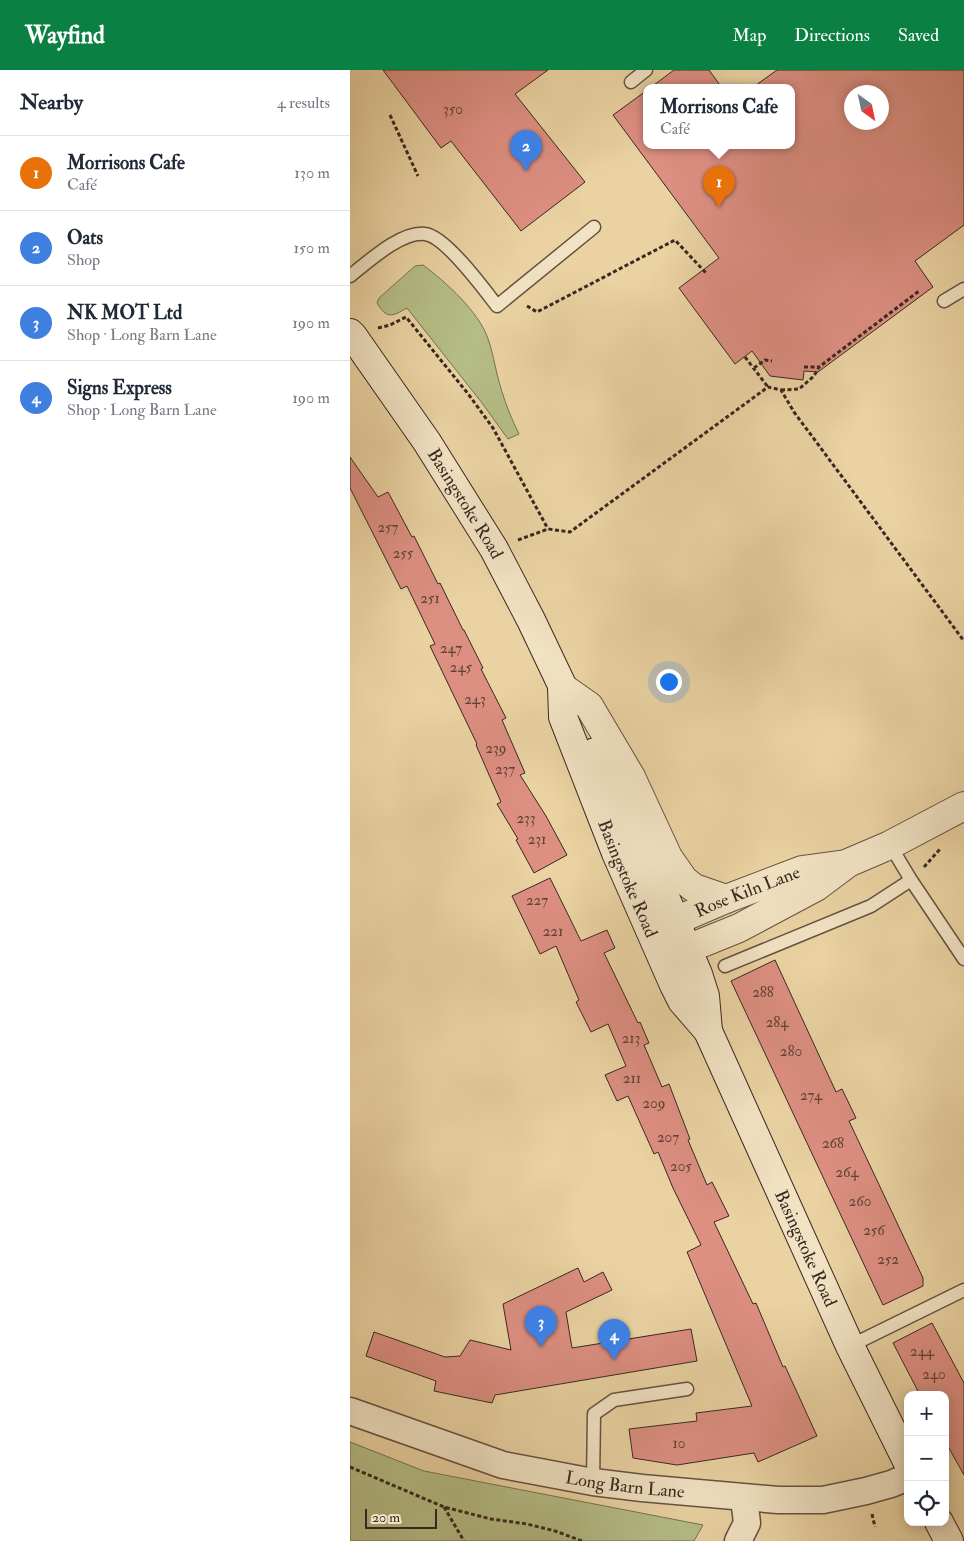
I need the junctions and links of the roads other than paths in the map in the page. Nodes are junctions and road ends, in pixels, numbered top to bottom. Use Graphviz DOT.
graph roads {
  1 [pos="646,70"];
  2 [pos="631,82"];
  3 [pos="594,227"];
  4 [pos="350,276"];
  5 [pos="964,289"];
  6 [pos="944,301"];
  7 [pos="350,334"];
  8 [pos="562,686"];
  9 [pos="964,806"];
  10 [pos="890,845"];
  11 [pos="848,863"];
  12 [pos="911,880"];
  13 [pos="726,899"];
  14 [pos="676,921"];
  15 [pos="650,932"];
  16 [pos="688,949"];
  17 [pos="662,959"];
  18 [pos="964,959"];
  19 [pos="725,966"];
  20 [pos="708,1031"];
  21 [pos="964,1290"];
  22 [pos="850,1346"];
  23 [pos="687,1389"];
  24 [pos="350,1411"];
  25 [pos="904,1455"];
  26 [pos="904,1479"];
  27 [pos="593,1482"];
  28 [pos="744,1498"];
  29 [pos="941,1526"];
  30 [pos="738,1541"];
  31 [pos="949,1541"];
  1 -- 2 [label="lane"];
  3 -- 4 [label="lane"];
  5 -- 6 [label="lane"];
  7 -- 8 [label="main road, Basingstoke Road"];
  8 -- 13 [label="main road"];
  8 -- 14 [label="main road, Basingstoke Road"];
  8 -- 15 [label="main road, Basingstoke Road"];
  9 -- 10 [label="main road, Rose Kiln Lane"];
  10 -- 11 [label="main road, Rose Kiln Lane"];
  10 -- 12 [label="lane"];
  11 -- 13 [label="main road, Rose Kiln Lane"];
  11 -- 16 [label="main road, Rose Kiln Lane"];
  12 -- 18 [label="lane"];
  12 -- 19 [label="lane"];
  13 -- 14 [label="main road, Rose Kiln Lane"];
  14 -- 15 [label="main road, Rose Kiln Lane"];
  14 -- 16 [label="main road, Basingstoke Road"];
  15 -- 17 [label="main road, Basingstoke Road"];
  16 -- 17 [label="main road, Rose Kiln Lane"];
  16 -- 20 [label="main road, Basingstoke Road"];
  17 -- 20 [label="main road, Basingstoke Road"];
  20 -- 22 [label="main road, Basingstoke Road"];
  21 -- 22 [label="lane"];
  22 -- 25 [label="main road, Basingstoke Road"];
  23 -- 27 [label="lane"];
  24 -- 27 [label="street, Long Barn Lane"];
  26 -- 28 [label="street, Long Barn Lane"];
  27 -- 28 [label="street, Long Barn Lane"];
  28 -- 30 [label="street"];
  29 -- 31 [label="main road"];
}
